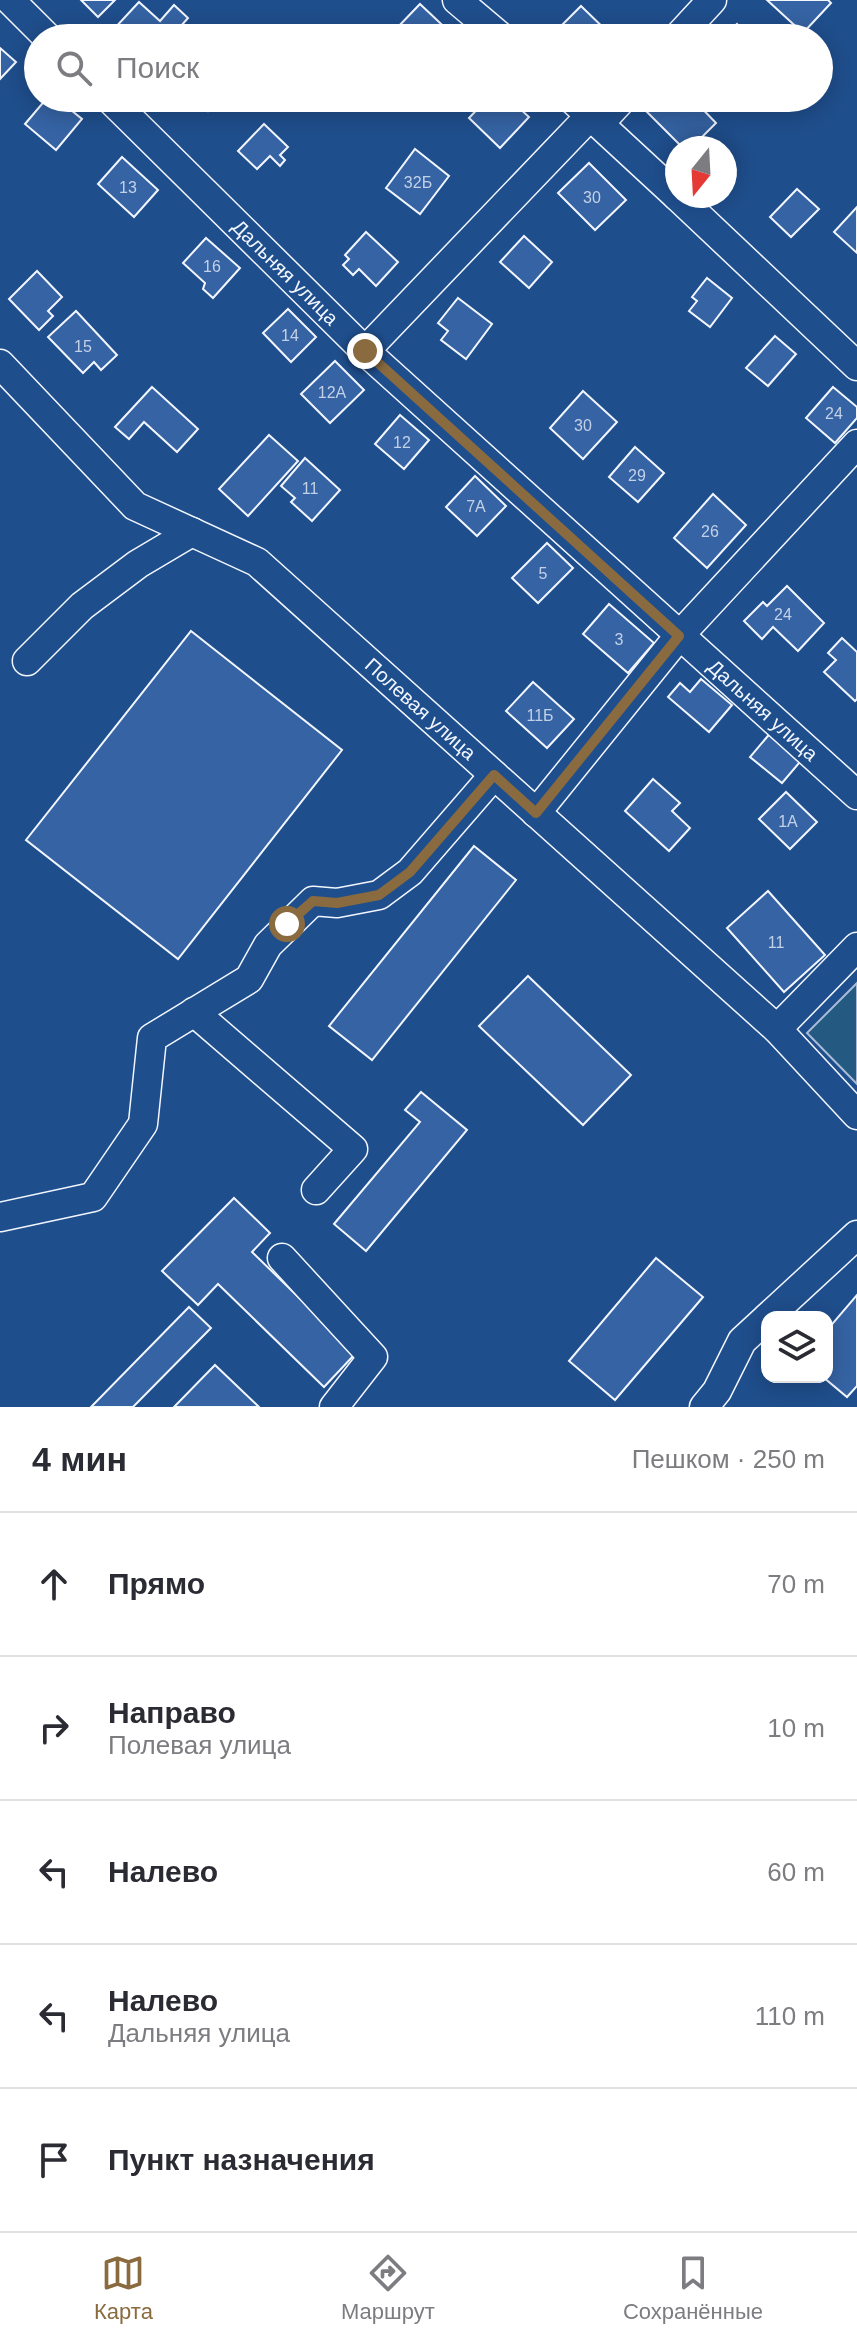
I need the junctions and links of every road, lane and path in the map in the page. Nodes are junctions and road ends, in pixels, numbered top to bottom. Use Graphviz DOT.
graph roads {
  1 [pos="10,0"];
  2 [pos="457,0"];
  3 [pos="712,0"];
  4 [pos="34,24"];
  5 [pos="485,24"];
  6 [pos="690,24"];
  7 [pos="123,112"];
  8 [pos="588,112"];
  9 [pos="665,185"];
  10 [pos="690,208"];
  11 [pos="365,351"];
  12 [pos="0,364"];
  13 [pos="857,366"];
  14 [pos="857,444"];
  15 [pos="192,532"];
  16 [pos="679,636"];
  17 [pos="27,661"];
  18 [pos="494,775"];
  19 [pos="857,795"];
  20 [pos="536,813"];
  21 [pos="857,947"];
  22 [pos="194,1012"];
  23 [pos="777,1029"];
  24 [pos="857,1115"];
  25 [pos="316,1190"];
  26 [pos="0,1217"];
  27 [pos="857,1235"];
  28 [pos="282,1258"];
  29 [pos="776,1311"];
  30 [pos="761,1324"];
  31 [pos="334,1407"];
  32 [pos="704,1407"];
  1 -- 4 [label="street"];
  2 -- 5 [label="street"];
  3 -- 6 [label="street"];
  7 -- 11 [label="street, Дальняя улица"];
  8 -- 9 [label="street"];
  8 -- 11 [label="street"];
  10 -- 13 [label="street"];
  11 -- 16 [label="street, Дальняя улица"];
  12 -- 15 [label="street, Полевая улица"];
  14 -- 16 [label="street"];
  15 -- 17 [label="street"];
  15 -- 18 [label="street, Полевая улица"];
  16 -- 19 [label="street, Дальняя улица"];
  16 -- 20 [label="street"];
  18 -- 20 [label="street, Полевая улица"];
  18 -- 22 [label="street"];
  20 -- 23 [label="street, Полевая улица"];
  21 -- 23 [label="street"];
  22 -- 25 [label="street"];
  22 -- 26 [label="street"];
  23 -- 24 [label="street, Полевая улица"];
  27 -- 29 [label="street"];
  28 -- 31 [label="street"];
  30 -- 32 [label="street"];
}
